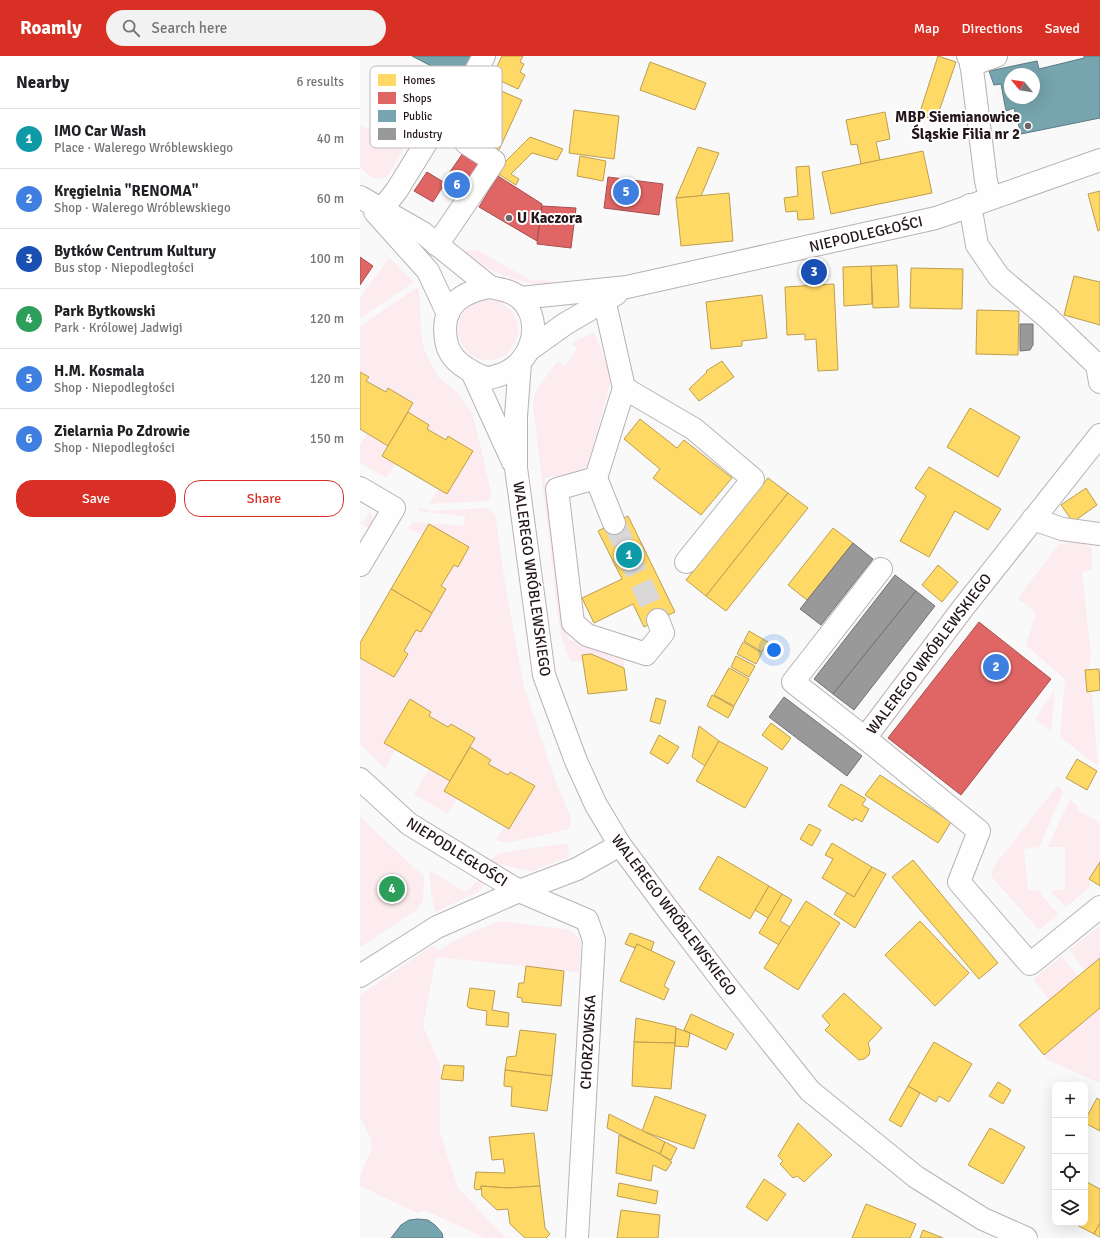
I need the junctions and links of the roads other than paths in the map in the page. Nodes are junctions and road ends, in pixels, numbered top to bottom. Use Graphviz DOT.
graph roads {
  1 [pos="484,56"];
  2 [pos="996,56"];
  3 [pos="970,60"];
  4 [pos="479,66"];
  5 [pos="423,148"];
  6 [pos="474,148"];
  7 [pos="1100,160"];
  8 [pos="361,198"];
  9 [pos="980,202"];
  10 [pos="382,209"];
  11 [pos="437,245"];
  12 [pos="490,287"];
  13 [pos="603,296"];
  14 [pos="520,298"];
  15 [pos="448,314"];
  16 [pos="525,356"];
  17 [pos="472,372"];
  18 [pos="1100,382"];
  19 [pos="624,388"];
  20 [pos="1100,435"];
  21 [pos="516,468"];
  22 [pos="596,478"];
  23 [pos="360,488"];
  24 [pos="1034,519"];
  25 [pos="614,523"];
  26 [pos="1100,534"];
  27 [pos="686,562"];
  28 [pos="360,565"];
  29 [pos="881,568"];
  30 [pos="658,620"];
  31 [pos="865,738"];
  32 [pos="360,779"];
  33 [pos="620,845"];
  34 [pos="519,891"];
  35 [pos="1100,907"];
  36 [pos="360,976"];
  37 [pos="577,1238"];
  38 [pos="1026,1238"];
  1 -- 4 [label="street"];
  2 -- 3 [label="street"];
  3 -- 9 [label="street"];
  5 -- 10 [label="street"];
  6 -- 11 [label="street"];
  7 -- 9 [label="street, NIEPODLEGŁOŚCI"];
  8 -- 10 [label="street"];
  8 -- 15 [label="street"];
  9 -- 13 [label="street, NIEPODLEGŁOŚCI"];
  9 -- 18 [label="street"];
  10 -- 11 [label="street"];
  11 -- 12 [label="street"];
  12 -- 14 [label="street"];
  12 -- 15 [label="street"];
  13 -- 14 [label="street, NIEPODLEGŁOŚCI"];
  13 -- 16 [label="street, NIEPODLEGŁOŚCI"];
  13 -- 19 [label="street"];
  14 -- 16 [label="street"];
  15 -- 17 [label="street"];
  16 -- 17 [label="street"];
  16 -- 21 [label="street, WALEREGO WRÓBLEWSKIEGO"];
  17 -- 21 [label="street, WALEREGO WRÓBLEWSKIEGO"];
  19 -- 22 [label="street"];
  19 -- 27 [label="street"];
  20 -- 24 [label="street, WALEREGO WRÓBLEWSKIEGO"];
  21 -- 33 [label="street, WALEREGO WRÓBLEWSKIEGO"];
  22 -- 25 [label="street"];
  22 -- 30 [label="street"];
  23 -- 28 [label="street"];
  24 -- 26 [label="street"];
  24 -- 31 [label="street, WALEREGO WRÓBLEWSKIEGO"];
  29 -- 31 [label="street"];
  31 -- 35 [label="street, WALEREGO WRÓBLEWSKIEGO"];
  32 -- 34 [label="street, NIEPODLEGŁOŚCI"];
  33 -- 34 [label="street"];
  33 -- 38 [label="street, WALEREGO WRÓBLEWSKIEGO"];
  34 -- 36 [label="street"];
  34 -- 37 [label="street, CHORZOWSKA"];
}
